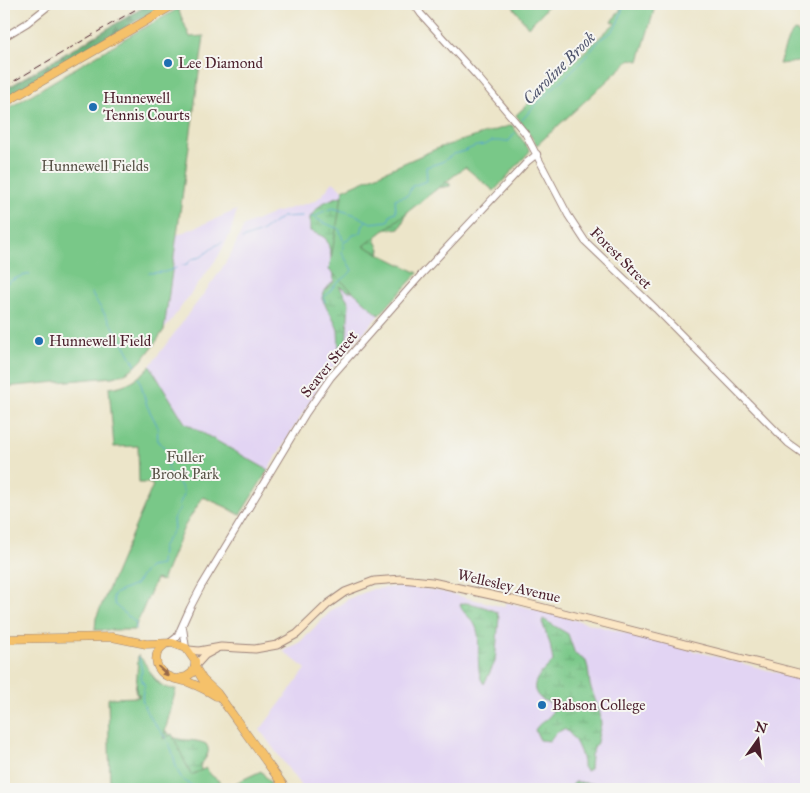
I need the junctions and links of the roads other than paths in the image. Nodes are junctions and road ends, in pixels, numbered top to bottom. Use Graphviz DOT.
graph roads {
  1 [pos="51,4"];
  2 [pos="175,4"];
  3 [pos="414,4"];
  4 [pos="4,37"];
  5 [pos="4,104"];
  6 [pos="537,154"];
  7 [pos="806,456"];
  8 [pos="184,622"];
  9 [pos="4,639"];
  10 [pos="133,641"];
  11 [pos="166,644"];
  12 [pos="221,647"];
  13 [pos="187,649"];
  14 [pos="156,657"];
  15 [pos="195,666"];
  16 [pos="806,675"];
  17 [pos="177,679"];
  18 [pos="220,699"];
  19 [pos="286,789"];
  1 -- 4 [label="street"];
  2 -- 5 [label="main road"];
  3 -- 6 [label="street, Forest Street"];
  6 -- 7 [label="street, Forest Street"];
  6 -- 8 [label="street, Seaver Street"];
  8 -- 11 [label="street, Seaver Street"];
  8 -- 13 [label="street, Seaver Street"];
  9 -- 10 [label="main road"];
  10 -- 11 [label="main road"];
  10 -- 14 [label="main road"];
  11 -- 13 [label="main road"];
  11 -- 14 [label="main road"];
  12 -- 13 [label="main road, Wellesley Avenue"];
  12 -- 15 [label="main road"];
  12 -- 16 [label="main road, Wellesley Avenue"];
  13 -- 15 [label="main road"];
  14 -- 17 [label="main road, one-way"];
  15 -- 17 [label="main road"];
  15 -- 18 [label="main road"];
  17 -- 18 [label="main road"];
  18 -- 19 [label="main road"];
}
